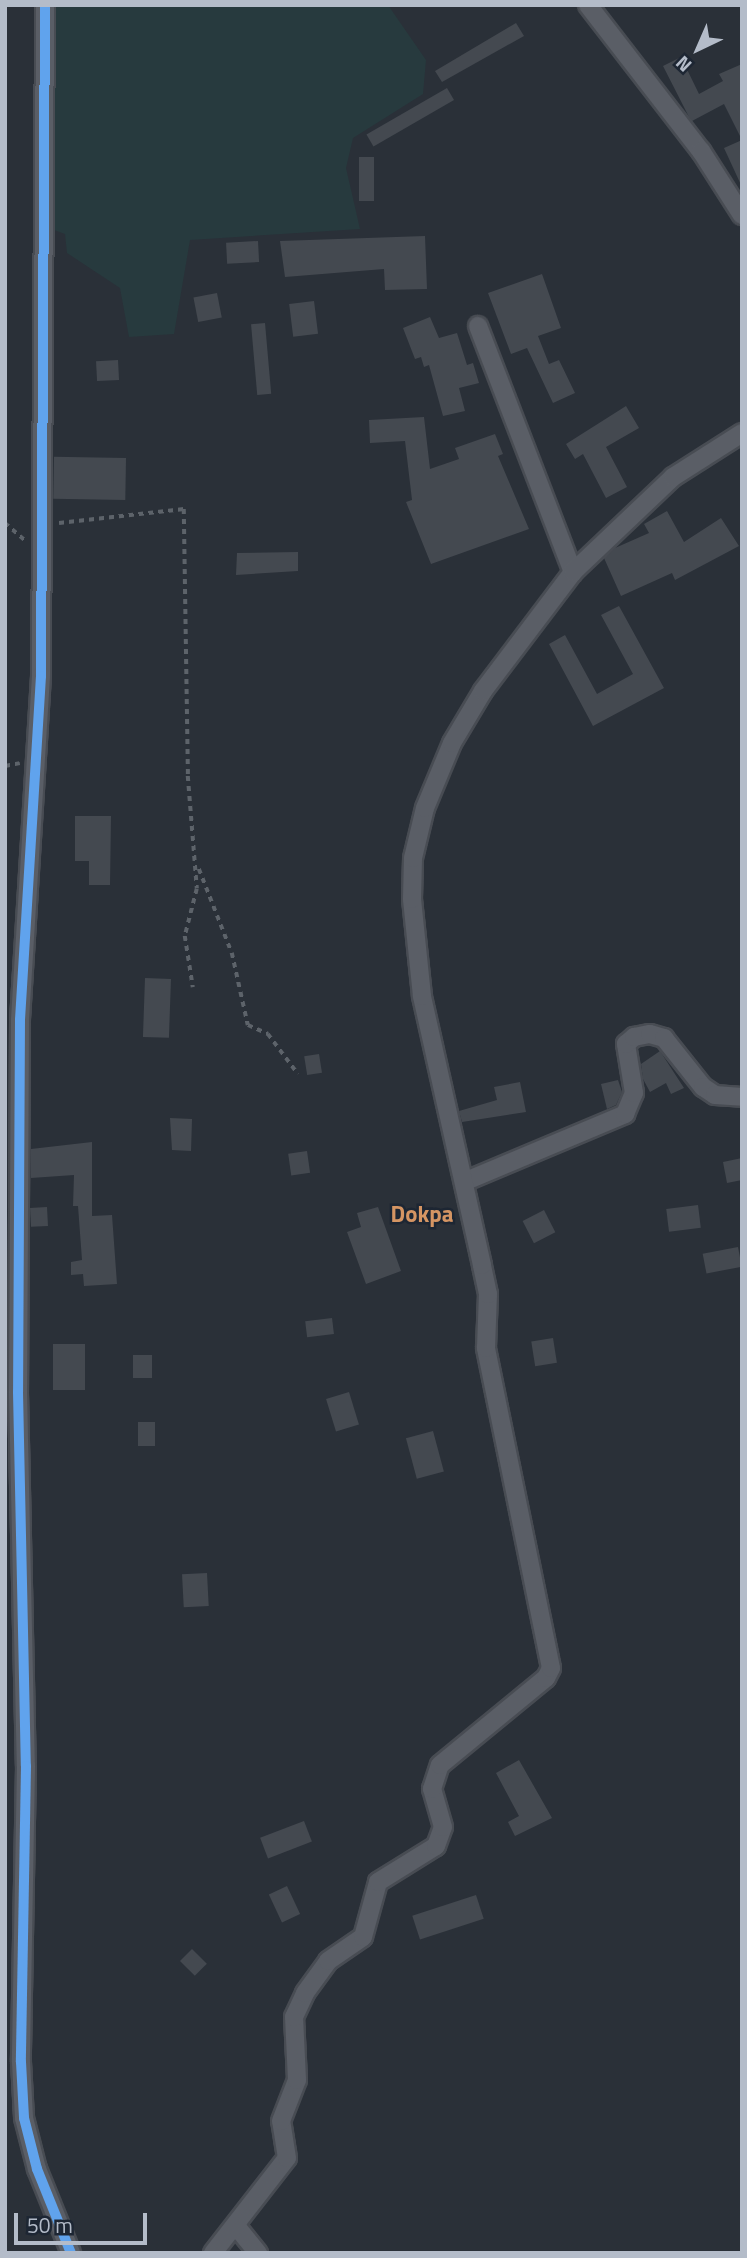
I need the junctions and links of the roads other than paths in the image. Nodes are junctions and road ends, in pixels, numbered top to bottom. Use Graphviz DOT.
graph roads {
  1 [pos="45,5"];
  2 [pos="589,5"];
  3 [pos="742,215"];
  4 [pos="478,326"];
  5 [pos="742,433"];
  6 [pos="573,572"];
  7 [pos="742,1097"];
  8 [pos="466,1181"];
  9 [pos="12,1316"];
  10 [pos="236,2226"];
  11 [pos="71,2253"];
  12 [pos="213,2253"];
  13 [pos="258,2253"];
  1 -- 9 [label="street"];
  2 -- 3 [label="street"];
  4 -- 6 [label="street"];
  5 -- 6 [label="street"];
  6 -- 8 [label="street"];
  7 -- 8 [label="street"];
  8 -- 10 [label="street"];
  9 -- 11 [label="street"];
  10 -- 12 [label="street"];
  10 -- 13 [label="street"];
}
